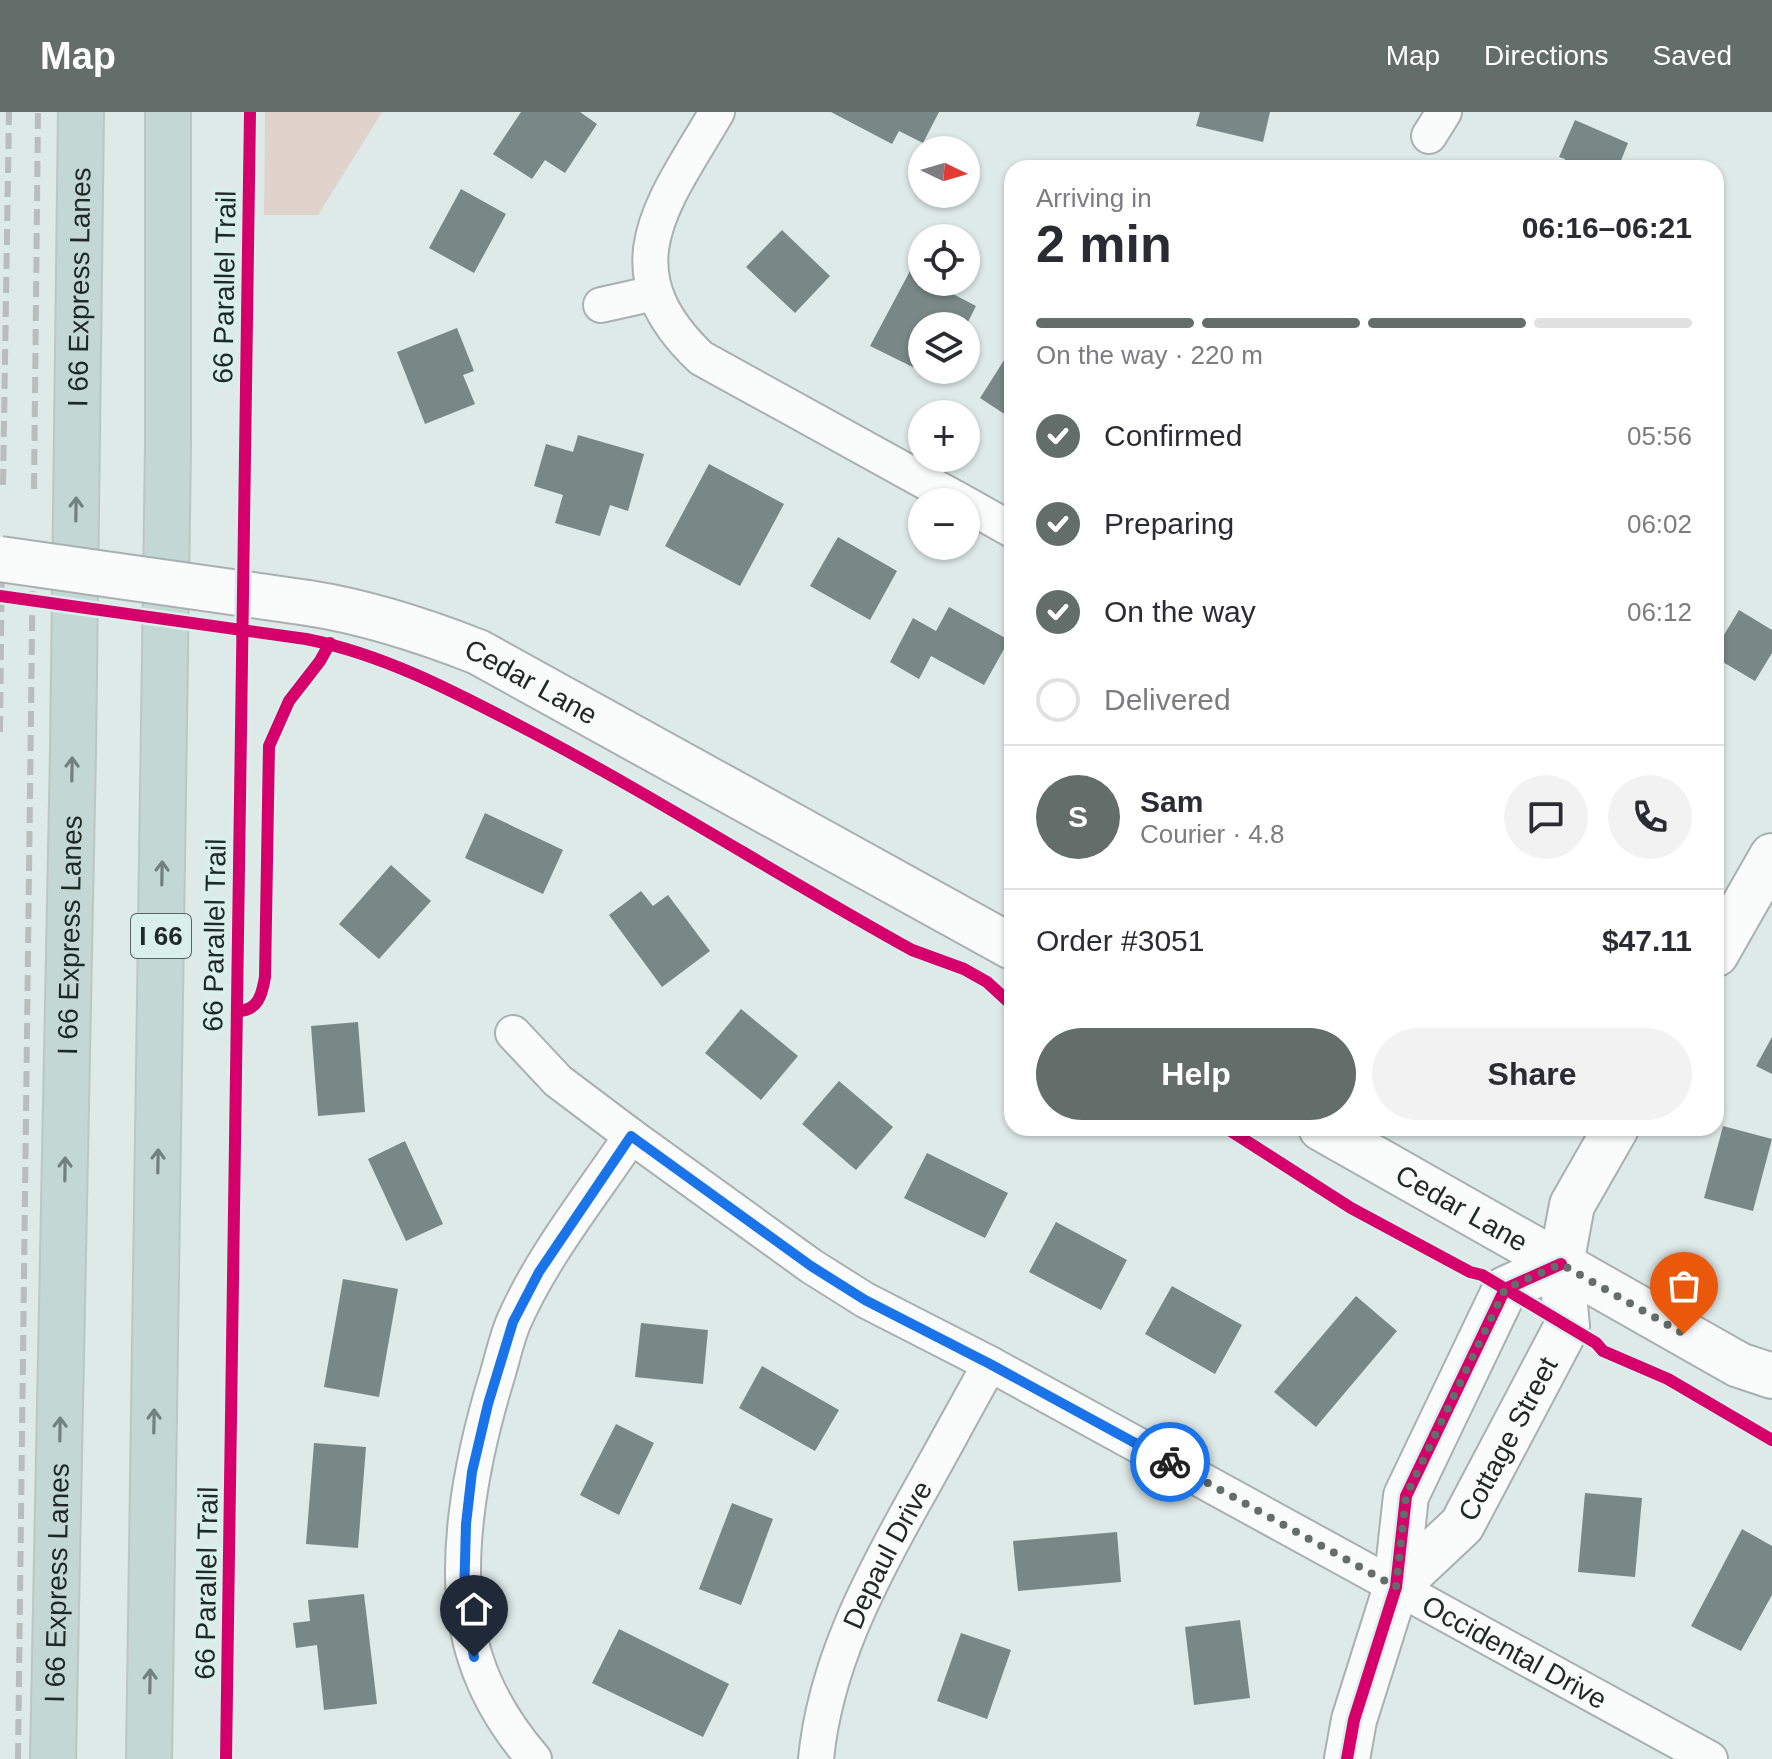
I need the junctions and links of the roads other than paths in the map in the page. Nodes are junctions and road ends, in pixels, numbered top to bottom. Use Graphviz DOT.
graph roads {
  1 [pos="81,112"];
  2 [pos="168,112"];
  3 [pos="717,112"];
  4 [pos="655,293"];
  5 [pos="601,305"];
  6 [pos="937,488"];
  7 [pos="980,512"];
  8 [pos="1004,526"];
  9 [pos="0,559"];
  10 [pos="1772,856"];
  11 [pos="1724,928"];
  12 [pos="1004,943"];
  13 [pos="513,1033"];
  14 [pos="631,1136"];
  15 [pos="1335,1136"];
  16 [pos="1611,1136"];
  17 [pos="1561,1264"];
  18 [pos="990,1364"];
  19 [pos="1772,1376"];
  20 [pos="1396,1587"];
  21 [pos="53,1759"];
  22 [pos="149,1759"];
  23 [pos="534,1759"];
  24 [pos="816,1759"];
  25 [pos="1347,1759"];
  26 [pos="1710,1759"];
  21 -- 1 [label="highway, I 66 Express Lanes, one-way"];
  22 -- 2 [label="highway, I 66, one-way"];
  3 -- 4 [label="street"];
  4 -- 5 [label="street"];
  4 -- 6 [label="street"];
  7 -- 8 [label="street"];
  9 -- 12 [label="main road, Cedar Lane, bridge"];
  10 -- 11 [label="main road"];
  13 -- 14 [label="street, Occidental Drive"];
  14 -- 18 [label="street, Occidental Drive"];
  14 -- 23 [label="street"];
  15 -- 17 [label="main road, Cedar Lane"];
  16 -- 17 [label="main road"];
  17 -- 19 [label="main road, Cedar Lane"];
  17 -- 20 [label="main road, Cottage Street"];
  17 -- 20 [label="main road, Cottage Street"];
  18 -- 20 [label="street, Occidental Drive"];
  18 -- 24 [label="street, Depaul Drive"];
  20 -- 25 [label="main road, Cottage Street"];
  20 -- 26 [label="street, Occidental Drive"];
}
